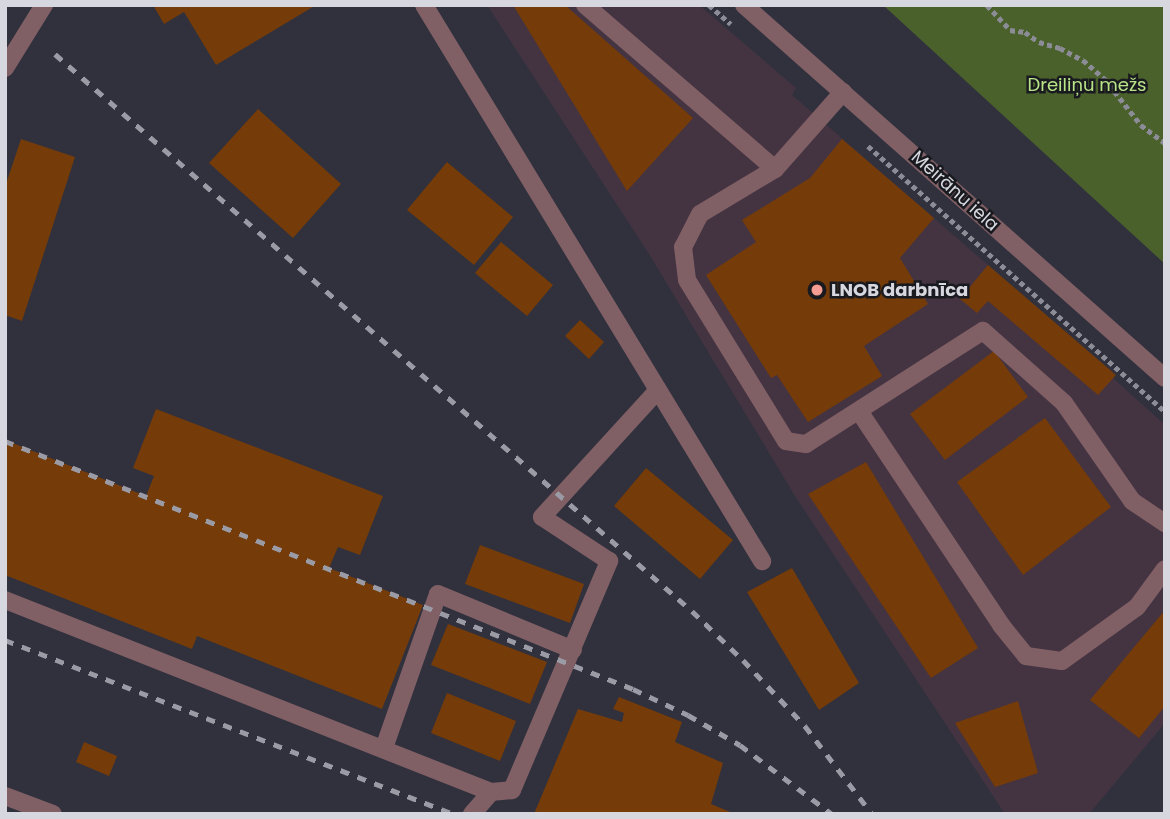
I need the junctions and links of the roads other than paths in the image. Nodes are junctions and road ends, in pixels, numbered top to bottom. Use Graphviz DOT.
graph roads {
  1 [pos="44,5"];
  2 [pos="424,5"];
  3 [pos="585,5"];
  4 [pos="744,5"];
  5 [pos="5,68"];
  6 [pos="843,92"];
  7 [pos="775,169"];
  8 [pos="1165,377"];
  9 [pos="658,390"];
  10 [pos="859,411"];
  11 [pos="1165,523"];
  12 [pos="762,561"];
  13 [pos="1165,569"];
  14 [pos="5,600"];
  15 [pos="573,650"];
  16 [pos="384,748"];
  17 [pos="491,792"];
  18 [pos="5,796"];
  19 [pos="52,814"];
  20 [pos="472,814"];
  1 -- 5 [label="street"];
  2 -- 9 [label="street"];
  3 -- 7 [label="street"];
  4 -- 6 [label="street, Meirānu iela"];
  6 -- 7 [label="street"];
  6 -- 8 [label="street, Meirānu iela"];
  7 -- 10 [label="street"];
  9 -- 12 [label="street"];
  9 -- 15 [label="street"];
  10 -- 11 [label="street"];
  10 -- 13 [label="street"];
  14 -- 16 [label="street"];
  15 -- 16 [label="street"];
  15 -- 17 [label="street"];
  16 -- 17 [label="street"];
  17 -- 20 [label="street"];
  18 -- 19 [label="street"];
}
